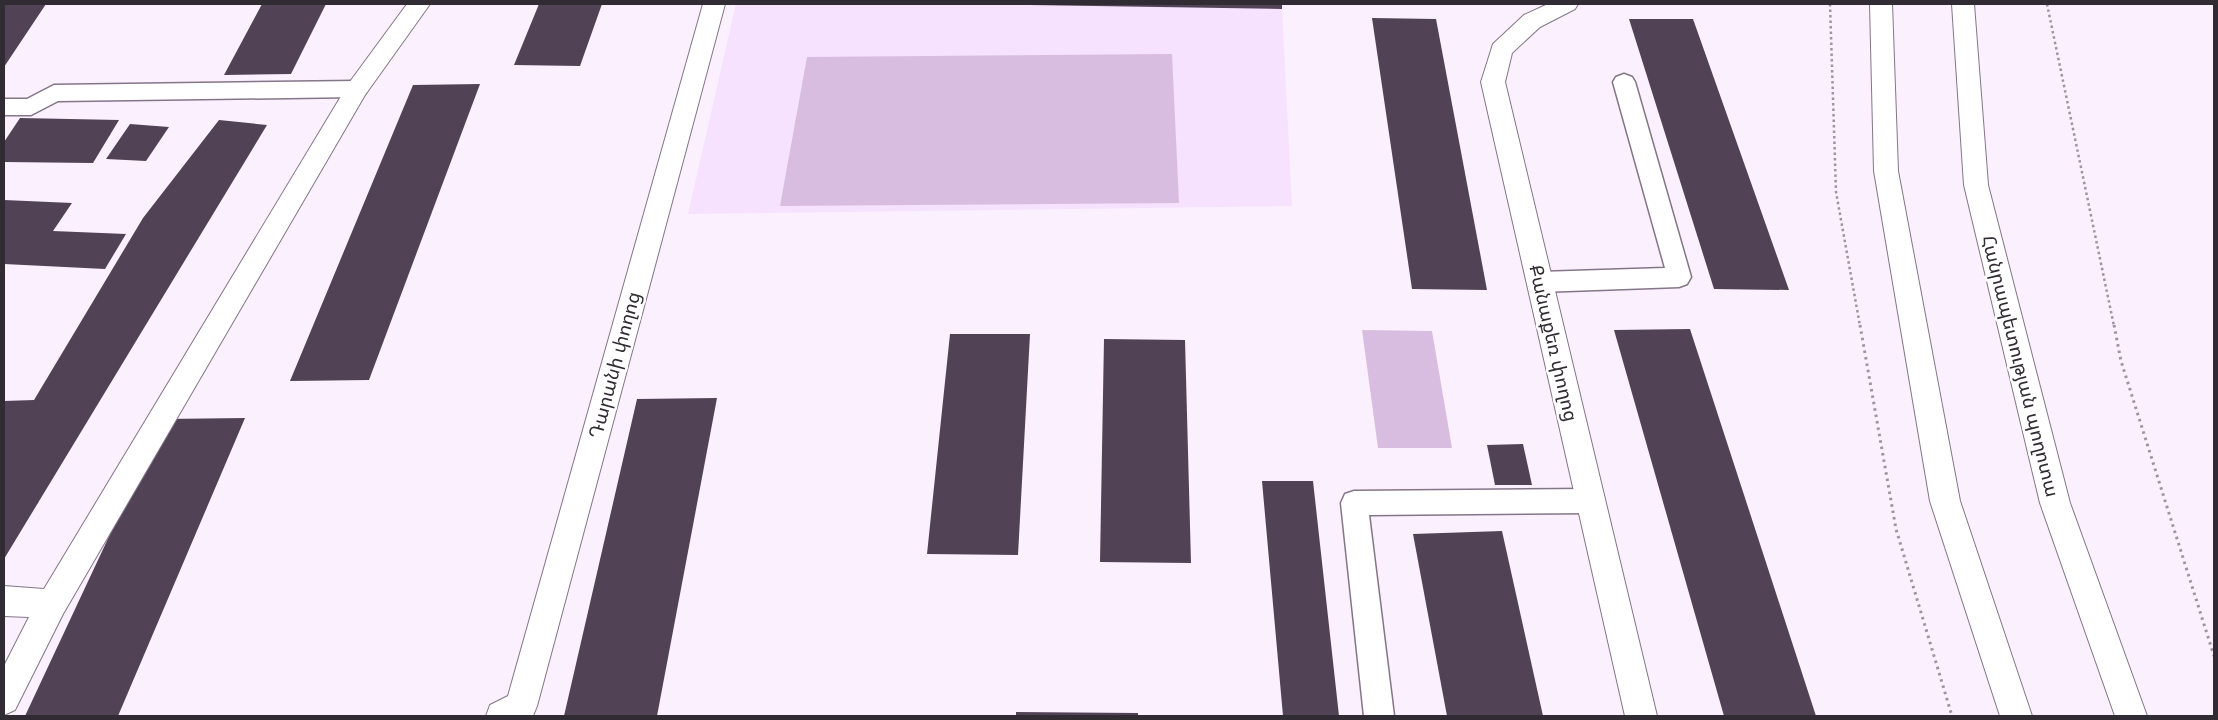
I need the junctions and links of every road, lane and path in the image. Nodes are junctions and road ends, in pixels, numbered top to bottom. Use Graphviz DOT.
graph roads {
  1 [pos="419,4"];
  2 [pos="714,4"];
  3 [pos="1567,4"];
  4 [pos="1830,4"];
  5 [pos="1881,4"];
  6 [pos="1963,4"];
  7 [pos="2047,4"];
  8 [pos="1624,82"];
  9 [pos="357,89"];
  10 [pos="4,107"];
  11 [pos="1540,282"];
  12 [pos="1591,501"];
  13 [pos="4,601"];
  14 [pos="52,604"];
  15 [pos="2214,656"];
  16 [pos="4,699"];
  17 [pos="515,713"];
  18 [pos="1379,716"];
  19 [pos="1642,716"];
  20 [pos="1952,716"];
  21 [pos="2016,716"];
  22 [pos="2131,716"];
  1 -- 9 [label="street"];
  2 -- 17 [label="street, Դարանի փողոց"];
  3 -- 11 [label="street, Քանաքեռ փողոց"];
  4 -- 20 [label="path"];
  5 -- 21 [label="street"];
  6 -- 22 [label="street, Հանրապետության պողոտա"];
  7 -- 15 [label="path"];
  8 -- 11 [label="lane"];
  9 -- 10 [label="lane"];
  9 -- 14 [label="street"];
  11 -- 12 [label="street, Քանաքեռ փողոց"];
  12 -- 18 [label="lane"];
  12 -- 19 [label="street, Քանաքեռ փողոց"];
  13 -- 14 [label="street"];
  14 -- 16 [label="street"];
}
